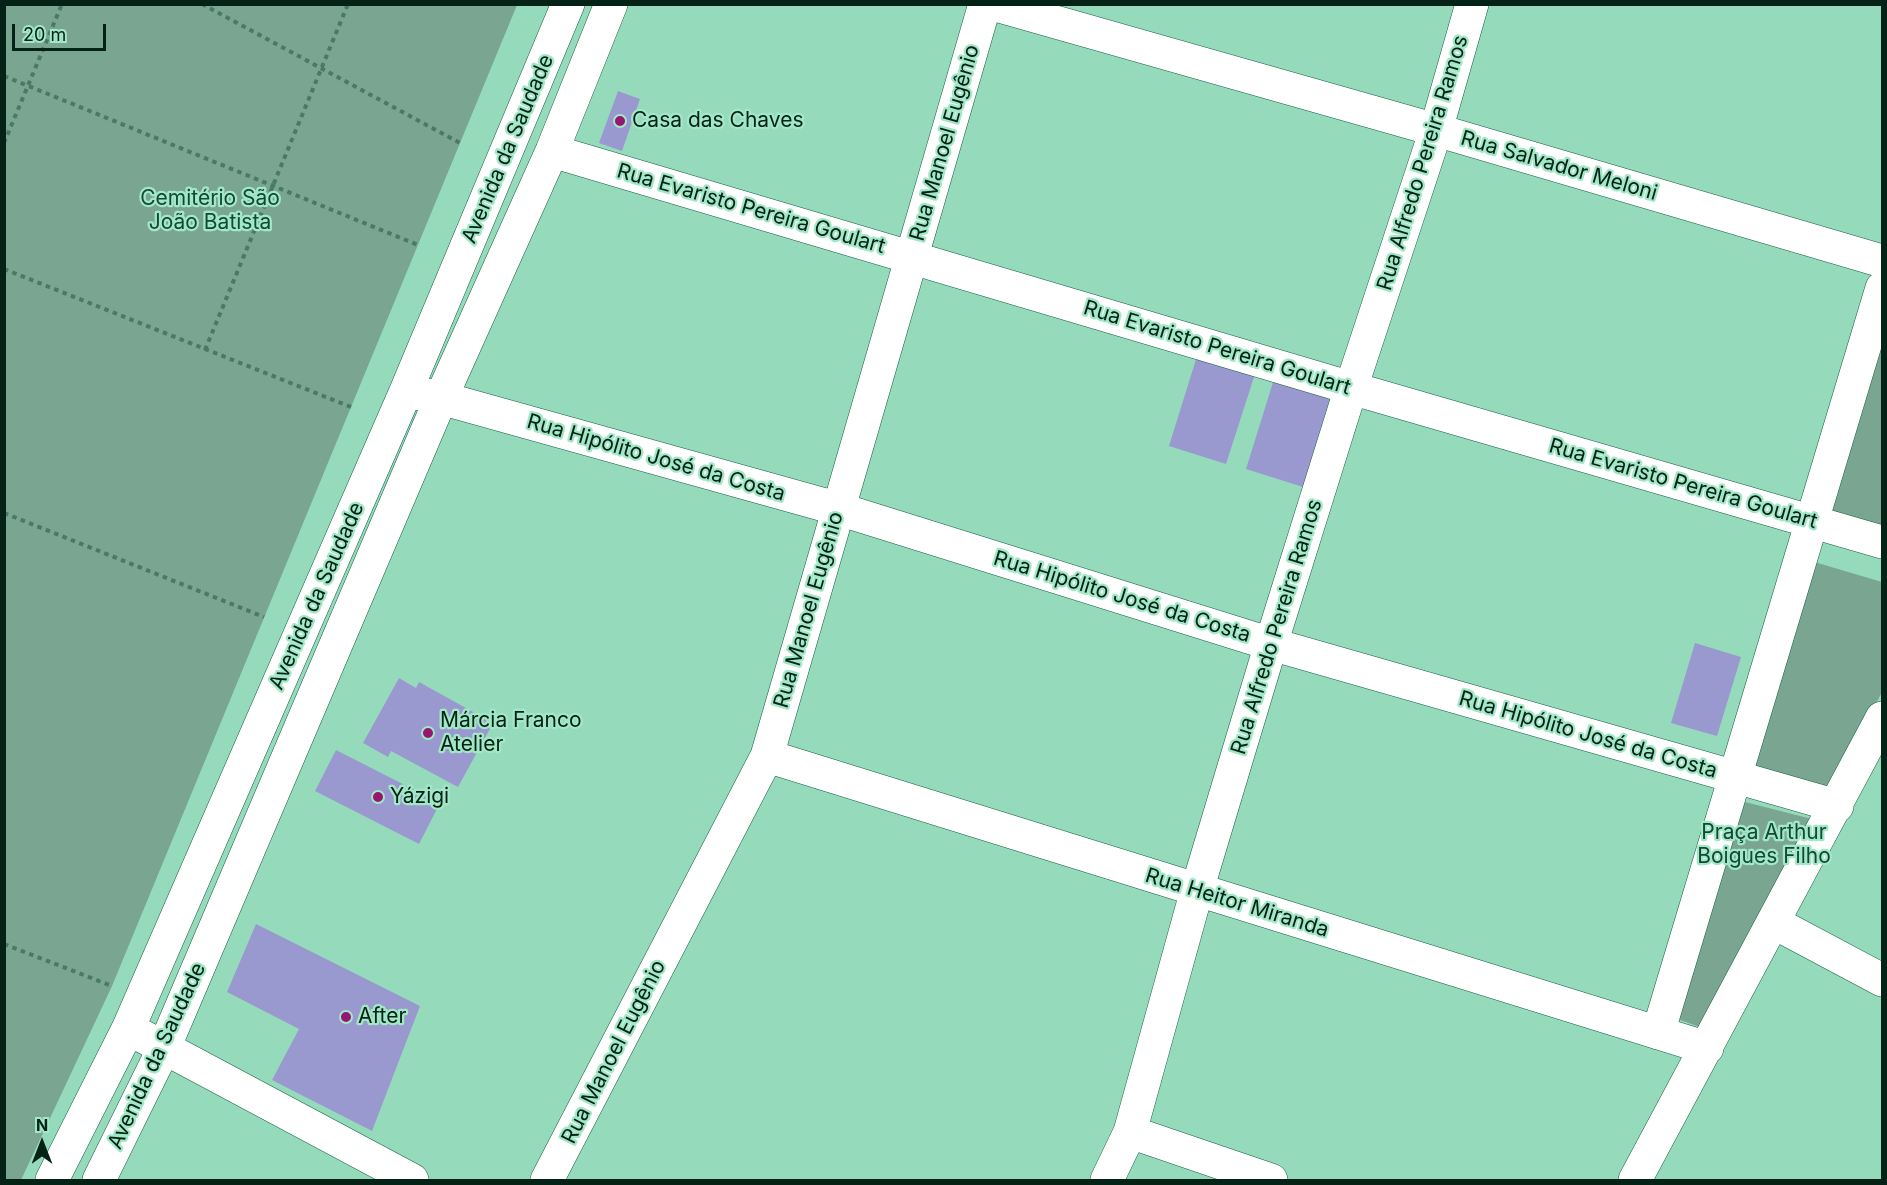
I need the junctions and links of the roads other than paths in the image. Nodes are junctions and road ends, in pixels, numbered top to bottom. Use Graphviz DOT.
graph roads {
  1 [pos="568,4"];
  2 [pos="611,4"];
  3 [pos="985,4"];
  4 [pos="992,4"];
  5 [pos="1472,4"];
  6 [pos="1436,130"];
  7 [pos="552,151"];
  8 [pos="912,256"];
  9 [pos="1882,261"];
  10 [pos="1882,288"];
  11 [pos="1351,388"];
  12 [pos="406,391"];
  13 [pos="441,398"];
  14 [pos="839,509"];
  15 [pos="1812,521"];
  16 [pos="1882,542"];
  17 [pos="1271,644"];
  18 [pos="1882,718"];
  19 [pos="767,756"];
  20 [pos="1735,777"];
  21 [pos="1836,806"];
  22 [pos="1197,890"];
  23 [pos="1773,922"];
  24 [pos="1882,980"];
  25 [pos="128,1029"];
  26 [pos="1658,1033"];
  27 [pos="164,1048"];
  28 [pos="1707,1048"];
  29 [pos="1130,1132"];
  30 [pos="52,1180"];
  31 [pos="99,1180"];
  32 [pos="412,1180"];
  33 [pos="547,1180"];
  34 [pos="1107,1180"];
  35 [pos="1271,1180"];
  36 [pos="1635,1180"];
  1 -- 12 [label="street, Avenida da Saudade"];
  2 -- 7 [label="street, Avenida da Saudade"];
  3 -- 8 [label="street, Rua Manoel Eugênio"];
  4 -- 6 [label="street, Rua Salvador Meloni"];
  5 -- 6 [label="street, Rua Alfredo Pereira Ramos"];
  6 -- 9 [label="street, Rua Salvador Meloni"];
  6 -- 11 [label="street, Rua Alfredo Pereira Ramos"];
  7 -- 8 [label="street, Rua Evaristo Pereira Goulart"];
  7 -- 13 [label="street, Avenida da Saudade"];
  8 -- 11 [label="street, Rua Evaristo Pereira Goulart"];
  8 -- 14 [label="street, Rua Manoel Eugênio"];
  10 -- 15 [label="street"];
  11 -- 15 [label="street, Rua Evaristo Pereira Goulart"];
  11 -- 17 [label="street, Rua Alfredo Pereira Ramos"];
  12 -- 13 [label="street, Rua Hipólito José da Costa"];
  12 -- 25 [label="street, Avenida da Saudade"];
  13 -- 14 [label="street, Rua Hipólito José da Costa"];
  13 -- 27 [label="street, Avenida da Saudade"];
  14 -- 17 [label="street, Rua Hipólito José da Costa"];
  14 -- 19 [label="street, Rua Manoel Eugênio"];
  15 -- 16 [label="street, Rua Evaristo Pereira Goulart"];
  15 -- 20 [label="street"];
  17 -- 20 [label="street, Rua Hipólito José da Costa"];
  17 -- 22 [label="street, Rua Alfredo Pereira Ramos"];
  18 -- 21 [label="street"];
  19 -- 22 [label="street, Rua Heitor Miranda"];
  19 -- 33 [label="street, Rua Manoel Eugênio"];
  20 -- 21 [label="street, Rua Hipólito José da Costa"];
  20 -- 26 [label="street"];
  21 -- 23 [label="street"];
  22 -- 26 [label="street, Rua Heitor Miranda"];
  22 -- 29 [label="street, Rua Alfredo Pereira Ramos"];
  23 -- 24 [label="street"];
  23 -- 28 [label="street"];
  25 -- 27 [label="street"];
  25 -- 30 [label="street, Avenida da Saudade"];
  26 -- 28 [label="street, Rua Heitor Miranda"];
  27 -- 31 [label="street, Avenida da Saudade"];
  27 -- 32 [label="street"];
  28 -- 36 [label="street"];
  29 -- 34 [label="street, Rua Alfredo Pereira Ramos"];
  29 -- 35 [label="street"];
}
